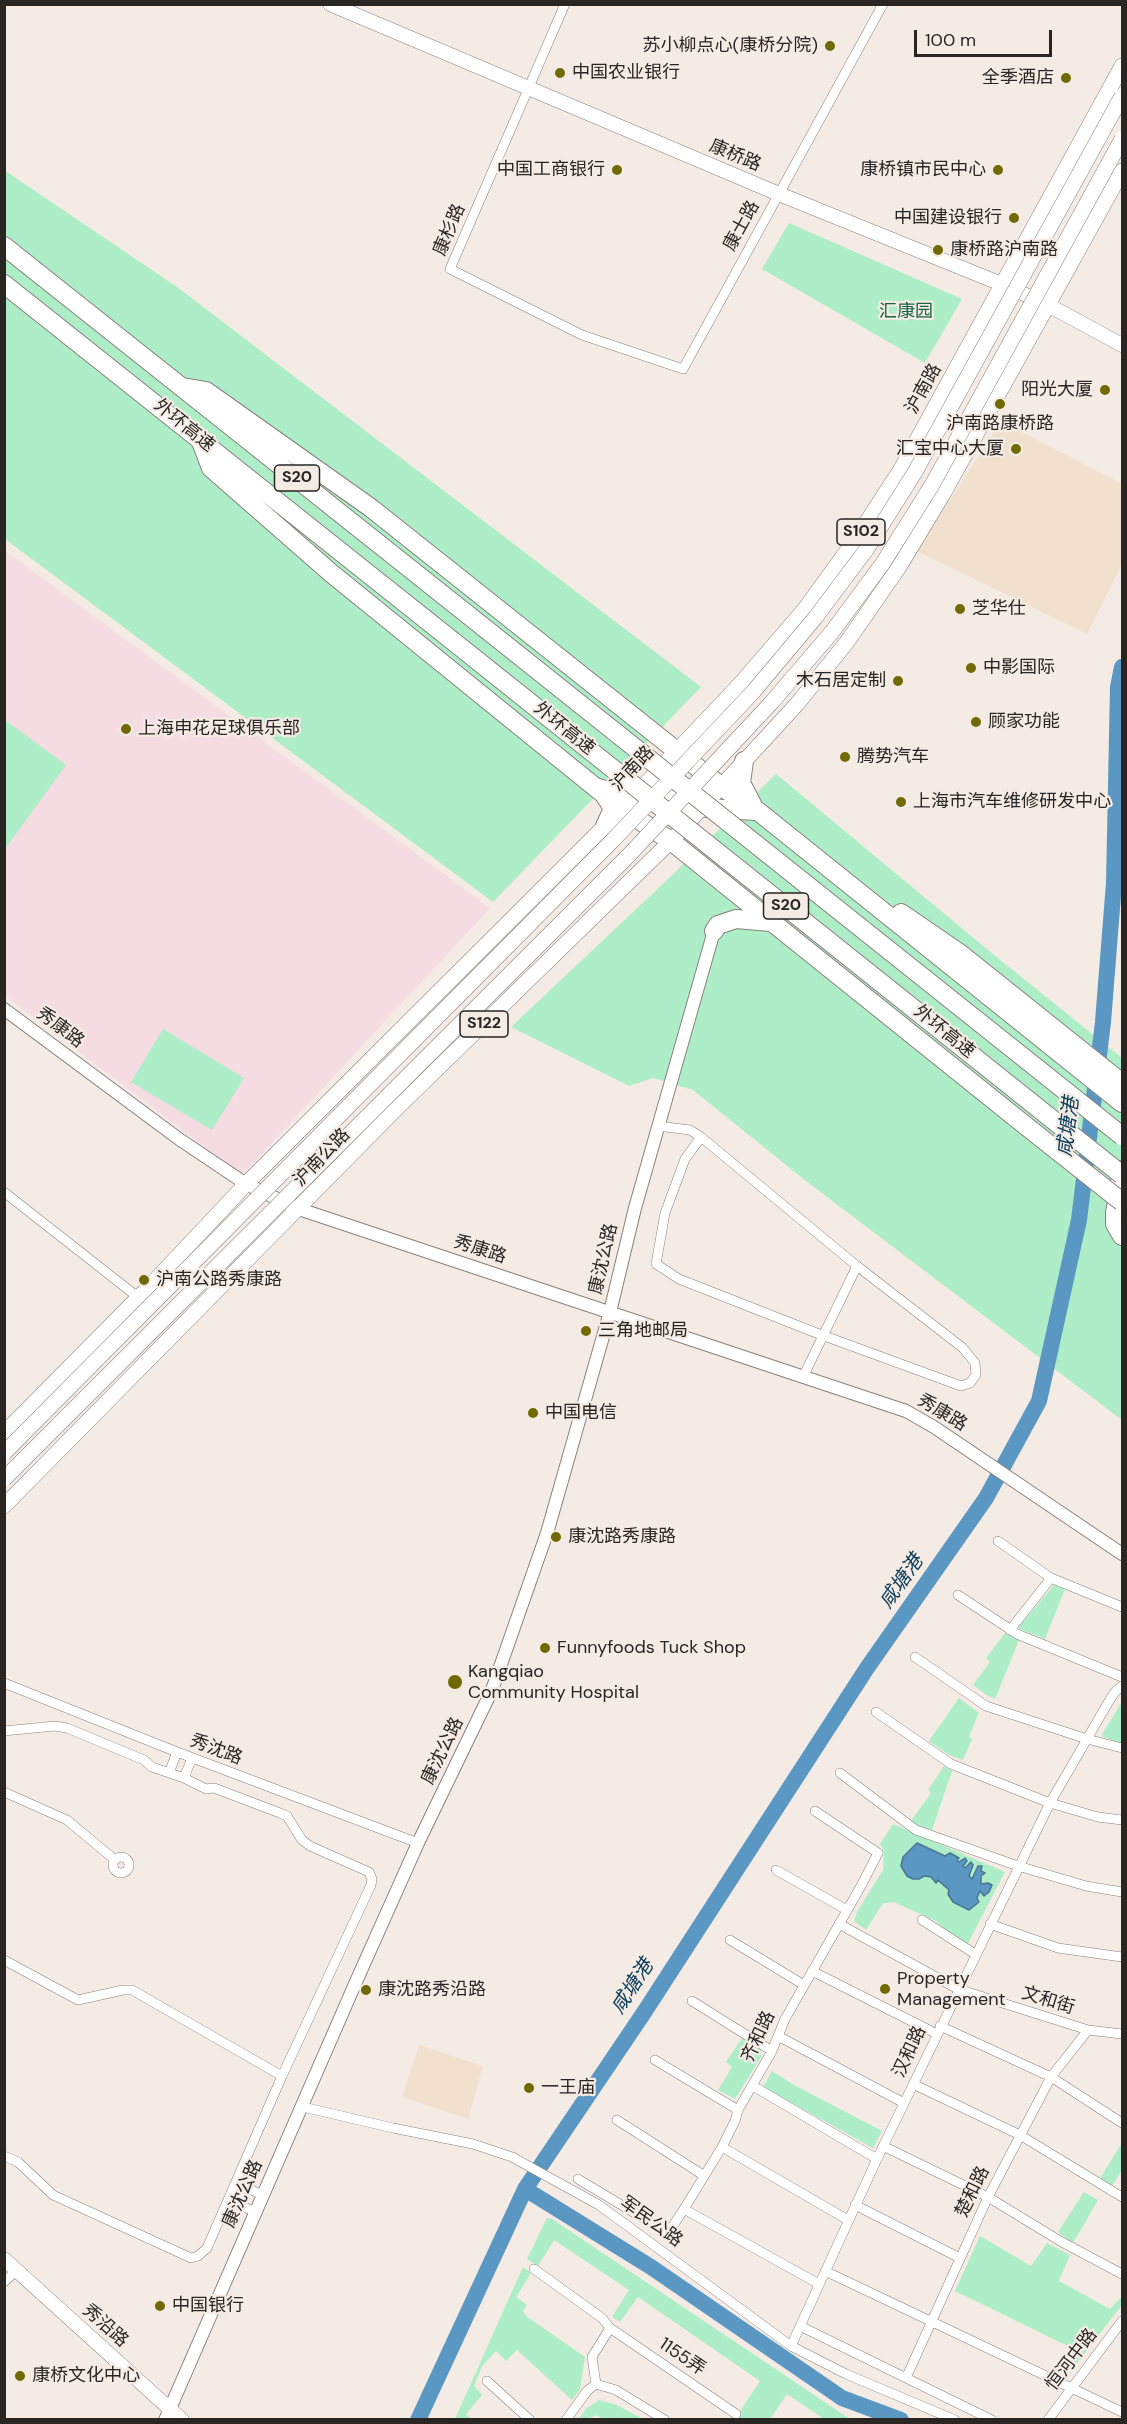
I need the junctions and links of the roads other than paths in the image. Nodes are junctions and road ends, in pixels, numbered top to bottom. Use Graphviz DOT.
graph roads {
  1 [pos="330,4"];
  2 [pos="565,4"];
  3 [pos="883,4"];
  4 [pos="1122,66"];
  5 [pos="529,88"];
  6 [pos="1122,96"];
  7 [pos="1122,139"];
  8 [pos="1122,171"];
  9 [pos="779,194"];
  10 [pos="4,246"];
  11 [pos="4,284"];
  12 [pos="1004,285"];
  13 [pos="1048,305"];
  14 [pos="1122,345"];
  15 [pos="683,369"];
  16 [pos="183,387"];
  17 [pos="200,439"];
  18 [pos="677,750"];
  19 [pos="744,761"];
  20 [pos="722,787"];
  21 [pos="598,788"];
  22 [pos="639,792"];
  23 [pos="703,808"];
  24 [pos="622,809"];
  25 [pos="759,812"];
  26 [pos="605,826"];
  27 [pos="671,841"];
  28 [pos="871,902"];
  29 [pos="772,922"];
  30 [pos="714,930"];
  31 [pos="4,1009"];
  32 [pos="1122,1083"];
  33 [pos="1122,1103"];
  34 [pos="658,1126"];
  35 [pos="1122,1136"];
  36 [pos="701,1137"];
  37 [pos="1122,1170"];
  38 [pos="1122,1175"];
  39 [pos="246,1184"];
  40 [pos="4,1192"];
  41 [pos="1122,1202"];
  42 [pos="299,1209"];
  43 [pos="1122,1236"];
  44 [pos="857,1266"];
  45 [pos="139,1298"];
  46 [pos="610,1312"];
  47 [pos="823,1336"];
  48 [pos="803,1377"];
  49 [pos="4,1433"];
  50 [pos="4,1453"];
  51 [pos="4,1479"];
  52 [pos="4,1506"];
  53 [pos="998,1540"];
  54 [pos="1122,1554"];
  55 [pos="1051,1578"];
  56 [pos="958,1595"];
  57 [pos="1122,1607"];
  58 [pos="1010,1630"];
  59 [pos="915,1657"];
  60 [pos="1122,1677"];
  61 [pos="4,1683"];
  62 [pos="1122,1686"];
  63 [pos="876,1712"];
  64 [pos="4,1731"];
  65 [pos="1087,1739"];
  66 [pos="1122,1748"];
  67 [pos="177,1752"];
  68 [pos="192,1758"];
  69 [pos="169,1773"];
  70 [pos="840,1773"];
  71 [pos="184,1779"];
  72 [pos="4,1792"];
  73 [pos="1050,1803"];
  74 [pos="815,1811"];
  75 [pos="1122,1820"];
  76 [pos="418,1843"];
  77 [pos="115,1860"];
  78 [pos="1018,1866"];
  79 [pos="776,1870"];
  80 [pos="1122,1892"];
  81 [pos="847,1910"];
  82 [pos="922,1920"];
  83 [pos="839,1924"];
  84 [pos="990,1924"];
  85 [pos="730,1940"];
  86 [pos="975,1954"];
  87 [pos="1122,1957"];
  88 [pos="4,1960"];
  89 [pos="812,1971"];
  90 [pos="804,1985"];
  91 [pos="958,1989"];
  92 [pos="692,2001"];
  93 [pos="938,2030"];
  94 [pos="1088,2030"];
  95 [pos="1122,2035"];
  96 [pos="778,2036"];
  97 [pos="772,2050"];
  98 [pos="655,2060"];
  99 [pos="282,2076"];
  100 [pos="1051,2077"];
  101 [pos="913,2084"];
  102 [pos="753,2086"];
  103 [pos="904,2103"];
  104 [pos="303,2107"];
  105 [pos="738,2110"];
  106 [pos="618,2120"];
  107 [pos="1122,2123"];
  108 [pos="1020,2135"];
  109 [pos="883,2146"];
  110 [pos="722,2147"];
  111 [pos="4,2156"];
  112 [pos="877,2159"];
  113 [pos="703,2175"];
  114 [pos="578,2180"];
  115 [pos="237,2183"];
  116 [pos="262,2195"];
  117 [pos="988,2197"];
  118 [pos="1122,2197"];
  119 [pos="229,2199"];
  120 [pos="855,2205"];
  121 [pos="684,2209"];
  122 [pos="255,2212"];
  123 [pos="848,2220"];
  124 [pos="960,2258"];
  125 [pos="4,2259"];
  126 [pos="534,2269"];
  127 [pos="16,2270"];
  128 [pos="825,2271"];
  129 [pos="1122,2274"];
  130 [pos="4,2282"];
  131 [pos="819,2284"];
  132 [pos="932,2321"];
  133 [pos="1122,2324"];
  134 [pos="800,2326"];
  135 [pos="610,2328"];
  136 [pos="791,2346"];
  137 [pos="906,2378"];
  138 [pos="487,2381"];
  139 [pos="596,2384"];
  140 [pos="1072,2387"];
  141 [pos="1122,2412"];
  142 [pos="167,2414"];
  143 [pos="736,2414"];
  144 [pos="182,2420"];
  145 [pos="530,2420"];
  146 [pos="566,2420"];
  147 [pos="664,2420"];
  148 [pos="955,2420"];
  149 [pos="992,2420"];
  150 [pos="1048,2420"];
  1 -- 5 [label="main road, 康桥路"];
  2 -- 5 [label="street, 康杉路"];
  3 -- 9 [label="street, 康士路"];
  4 -- 12 [label="main road, 沪南路 / S102"];
  5 -- 9 [label="main road, 康桥路"];
  5 -- 15 [label="street, 康杉路"];
  6 -- 50 [label="main road, bridge"];
  7 -- 51 [label="main road, bridge"];
  8 -- 13 [label="main road, S102"];
  9 -- 12 [label="main road, 康桥路"];
  9 -- 15 [label="street, 康士路"];
  10 -- 16 [label="highway, 外环高速 / S20"];
  11 -- 17 [label="highway, 外环高速 / S20"];
  12 -- 13 [label="main road, 康桥路"];
  12 -- 18 [label="main road, 沪南路 / S102"];
  13 -- 14 [label="main road, 康桥路"];
  13 -- 19 [label="main road, S102"];
  16 -- 18 [label="highway"];
  16 -- 35 [label="highway, 外环高速 / S20, bridge"];
  17 -- 21 [label="highway"];
  17 -- 38 [label="highway, 外环高速 / S20, bridge"];
  18 -- 20 [label="highway"];
  18 -- 22 [label="main road, 沪南路 / S102"];
  19 -- 20 [label="main road, S102"];
  19 -- 25 [label="highway"];
  20 -- 22 [label="highway"];
  20 -- 23 [label="main road, S102"];
  20 -- 25 [label="highway"];
  21 -- 22 [label="highway"];
  21 -- 24 [label="highway"];
  21 -- 26 [label="highway"];
  22 -- 24 [label="main road, 沪南路 / S102"];
  23 -- 24 [label="highway"];
  23 -- 25 [label="highway"];
  23 -- 27 [label="main road, S102"];
  24 -- 26 [label="main road, 沪南公路"];
  24 -- 27 [label="highway"];
  25 -- 28 [label="highway"];
  26 -- 39 [label="main road, 沪南公路"];
  27 -- 29 [label="highway"];
  27 -- 42 [label="main road, 沪南公路 / S122"];
  28 -- 32 [label="highway"];
  28 -- 33 [label="highway"];
  29 -- 30 [label="highway"];
  29 -- 41 [label="highway, bridge"];
  30 -- 34 [label="street, 康沈公路"];
  31 -- 39 [label="street, 秀康路"];
  34 -- 36 [label="street"];
  34 -- 46 [label="street, 康沈公路"];
  36 -- 44 [label="street"];
  36 -- 47 [label="street"];
  37 -- 43 [label="highway"];
  39 -- 42 [label="street, 秀康路"];
  39 -- 45 [label="main road, 沪南公路"];
  40 -- 45 [label="street"];
  42 -- 46 [label="street, 秀康路"];
  42 -- 52 [label="main road, 沪南公路 / S122"];
  44 -- 47 [label="street"];
  44 -- 47 [label="street"];
  45 -- 49 [label="main road, 沪南公路"];
  46 -- 48 [label="street, 秀康路"];
  46 -- 76 [label="street, 康沈公路"];
  47 -- 48 [label="street"];
  48 -- 54 [label="street, 秀康路"];
  53 -- 55 [label="street"];
  55 -- 57 [label="street"];
  55 -- 58 [label="street"];
  56 -- 58 [label="street"];
  58 -- 60 [label="street"];
  59 -- 65 [label="street"];
  61 -- 67 [label="street, 秀沈路"];
  62 -- 65 [label="street, 汉和路"];
  63 -- 73 [label="street"];
  64 -- 69 [label="street"];
  65 -- 66 [label="street"];
  65 -- 73 [label="street, 汉和路"];
  67 -- 68 [label="street, 秀沈路"];
  67 -- 69 [label="street"];
  68 -- 71 [label="street"];
  68 -- 76 [label="street, 秀沈路"];
  69 -- 71 [label="street"];
  70 -- 78 [label="street"];
  71 -- 99 [label="street"];
  72 -- 77 [label="street"];
  73 -- 75 [label="street"];
  73 -- 78 [label="street, 汉和路"];
  74 -- 81 [label="street, 齐和路"];
  76 -- 104 [label="street, 康沈公路"];
  78 -- 80 [label="street"];
  78 -- 84 [label="street, 汉和路"];
  79 -- 81 [label="street"];
  81 -- 83 [label="street, 齐和路"];
  82 -- 86 [label="street"];
  83 -- 89 [label="street, 齐和路"];
  83 -- 91 [label="street, 文和街"];
  84 -- 86 [label="street, 汉和路"];
  84 -- 87 [label="street"];
  85 -- 90 [label="street"];
  86 -- 91 [label="street, 汉和路"];
  88 -- 99 [label="street"];
  89 -- 90 [label="street, 齐和路"];
  89 -- 93 [label="street"];
  90 -- 96 [label="street, 齐和路"];
  91 -- 93 [label="street, 汉和路"];
  91 -- 94 [label="street, 文和街"];
  92 -- 97 [label="street"];
  93 -- 100 [label="street"];
  93 -- 101 [label="street, 汉和路"];
  94 -- 95 [label="street, 文和街"];
  94 -- 100 [label="street, 楚和路"];
  96 -- 97 [label="street, 齐和路"];
  96 -- 103 [label="street"];
  97 -- 102 [label="street, 齐和路"];
  98 -- 105 [label="street"];
  99 -- 115 [label="street"];
  100 -- 107 [label="street"];
  100 -- 108 [label="street, 楚和路"];
  101 -- 103 [label="street, 汉和路"];
  101 -- 108 [label="street"];
  102 -- 105 [label="street, 齐和路"];
  102 -- 112 [label="street"];
  103 -- 109 [label="street, 汉和路"];
  104 -- 116 [label="street, 康沈公路"];
  104 -- 136 [label="street, 军民公路"];
  105 -- 110 [label="street, 齐和路"];
  106 -- 113 [label="street"];
  108 -- 117 [label="street, 楚和路"];
  108 -- 118 [label="street"];
  109 -- 112 [label="street, 汉和路"];
  109 -- 117 [label="street"];
  110 -- 113 [label="street, 齐和路"];
  110 -- 123 [label="street"];
  111 -- 119 [label="street"];
  112 -- 120 [label="street, 汉和路"];
  113 -- 121 [label="street, 齐和路"];
  114 -- 121 [label="street, 齐和路"];
  115 -- 116 [label="street"];
  115 -- 119 [label="street"];
  116 -- 122 [label="street, 康沈公路"];
  117 -- 124 [label="street, 楚和路"];
  117 -- 129 [label="street"];
  119 -- 122 [label="street"];
  120 -- 123 [label="street, 汉和路"];
  120 -- 124 [label="street"];
  121 -- 131 [label="street"];
  122 -- 142 [label="street, 康沈公路"];
  123 -- 128 [label="street, 汉和路"];
  124 -- 132 [label="street, 楚和路"];
  125 -- 127 [label="main road, 秀沿路"];
  126 -- 135 [label="street, 1155弄"];
  127 -- 130 [label="street"];
  127 -- 142 [label="main road, 秀沿路"];
  128 -- 131 [label="street, 汉和路"];
  128 -- 132 [label="street"];
  131 -- 134 [label="street, 汉和路"];
  132 -- 137 [label="street, 楚和路"];
  132 -- 140 [label="street"];
  133 -- 140 [label="street, 恒河中路"];
  134 -- 136 [label="street, 汉和路"];
  134 -- 137 [label="street"];
  135 -- 139 [label="street"];
  135 -- 143 [label="street, 1155弄"];
  136 -- 148 [label="street, 军民公路"];
  137 -- 149 [label="street"];
  138 -- 145 [label="street"];
  139 -- 146 [label="street"];
  139 -- 147 [label="street"];
  140 -- 141 [label="street"];
  140 -- 150 [label="street, 恒河中路"];
  142 -- 144 [label="main road, 秀沿路"];
}
